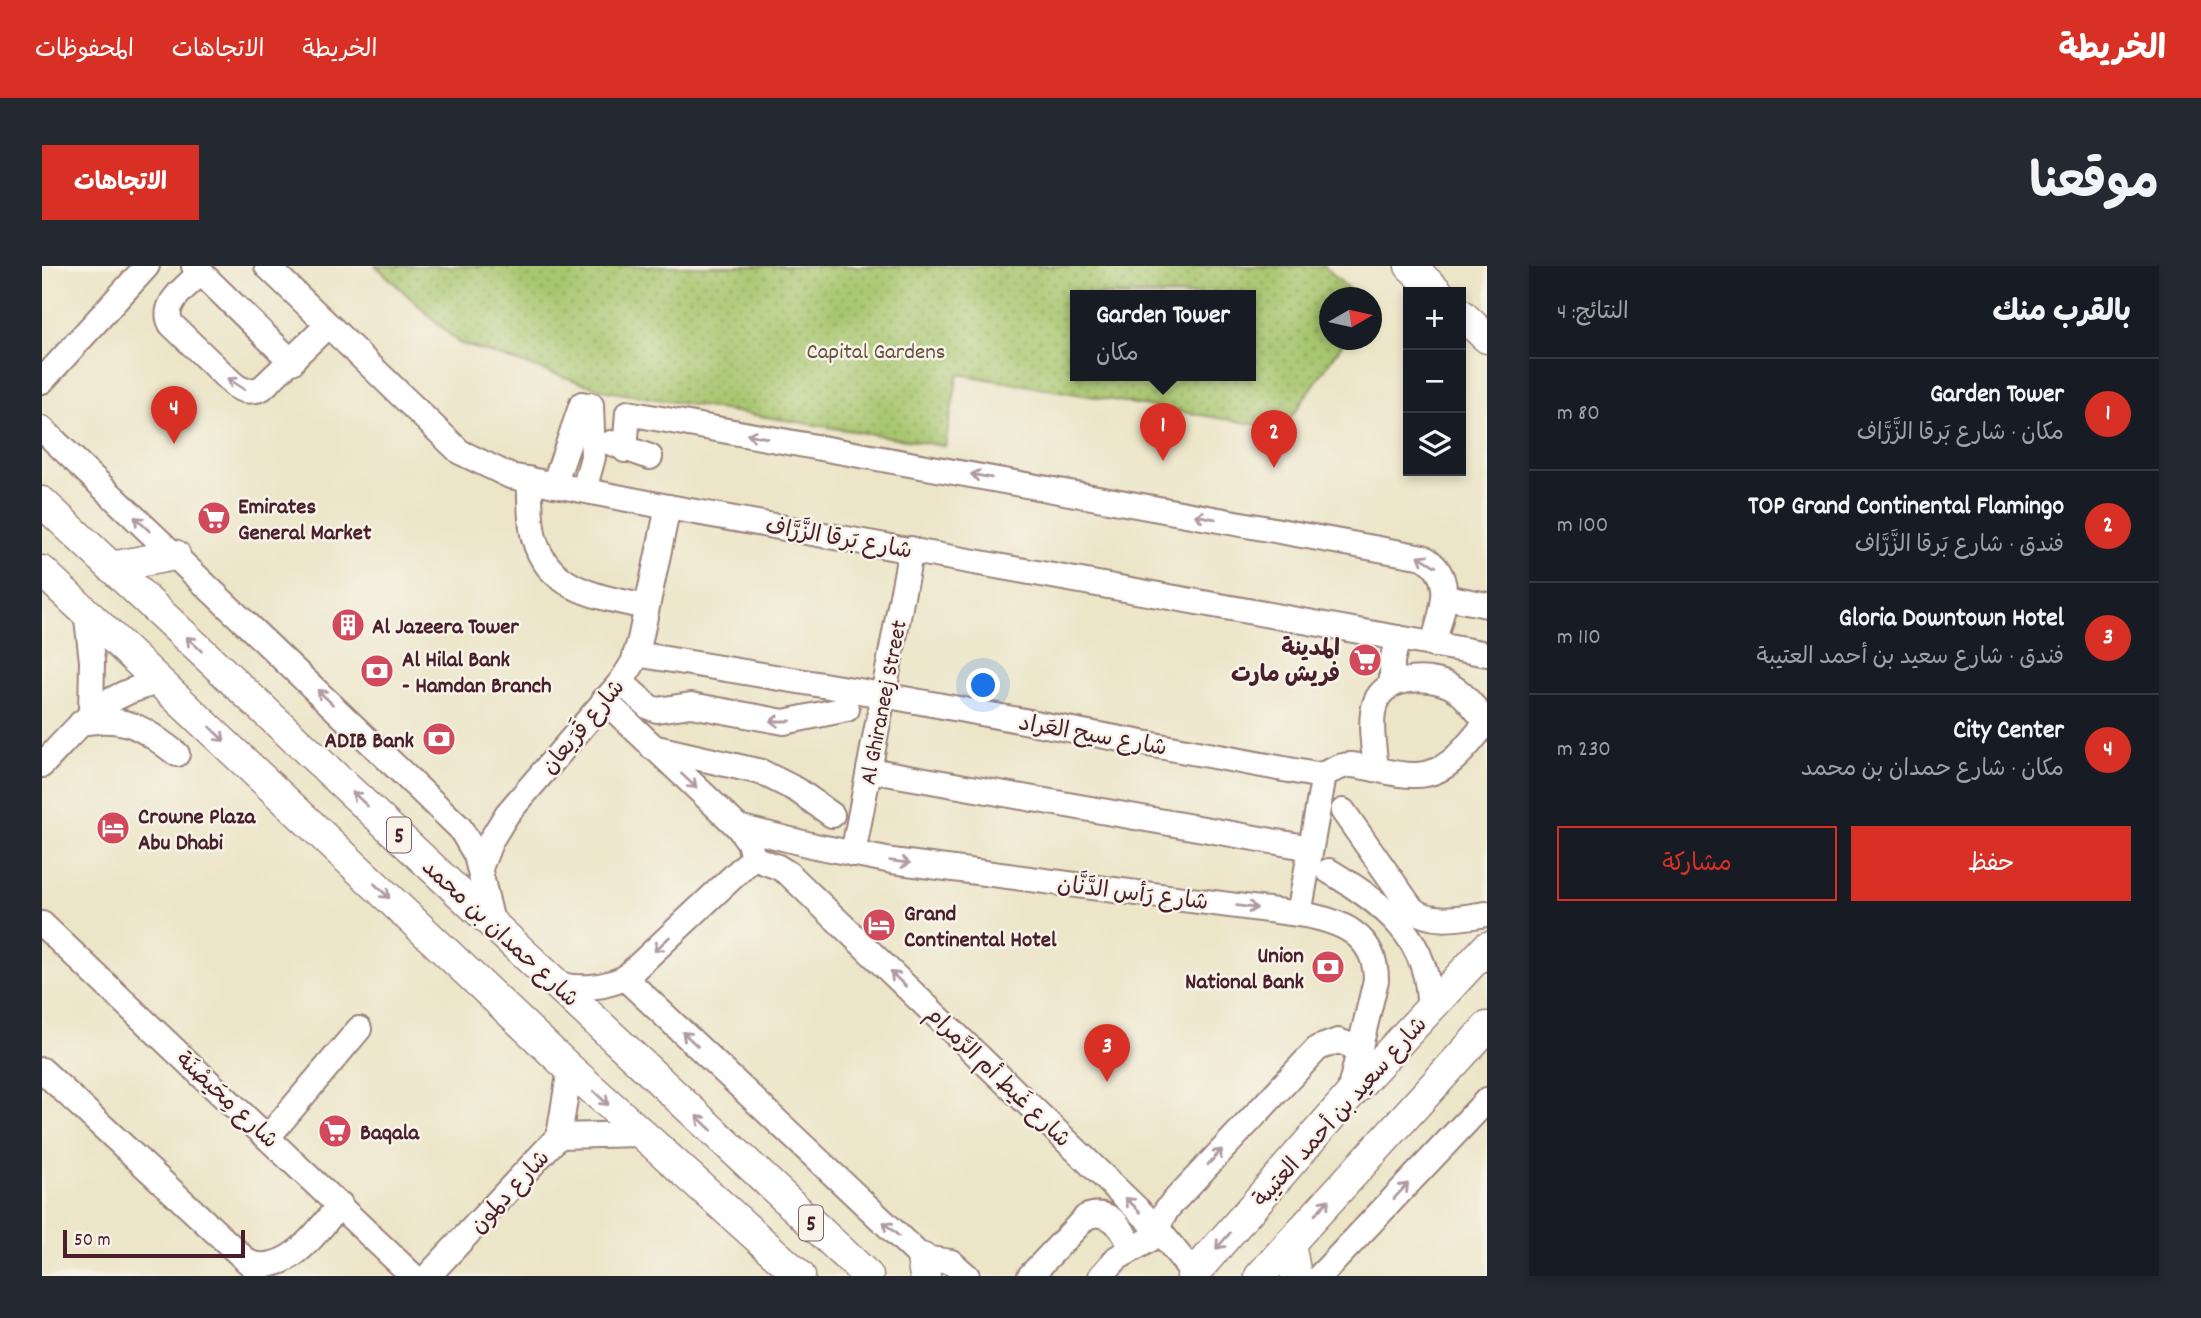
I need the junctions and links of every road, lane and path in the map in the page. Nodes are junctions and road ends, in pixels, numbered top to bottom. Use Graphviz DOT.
graph roads {
  1 [pos="148,266"];
  2 [pos="1410,266"];
  3 [pos="197,269"];
  4 [pos="279,271"];
  5 [pos="1433,287"];
  6 [pos="1466,318"];
  7 [pos="327,326"];
  8 [pos="1487,338"];
  9 [pos="292,362"];
  10 [pos="42,381"];
  11 [pos="42,429"];
  12 [pos="594,446"];
  13 [pos="625,450"];
  14 [pos="650,457"];
  15 [pos="529,479"];
  16 [pos="554,485"];
  17 [pos="584,490"];
  18 [pos="42,502"];
  19 [pos="668,507"];
  20 [pos="911,549"];
  21 [pos="175,555"];
  22 [pos="111,567"];
  23 [pos="42,571"];
  24 [pos="1445,597"];
  25 [pos="1487,604"];
  26 [pos="646,607"];
  27 [pos="86,610"];
  28 [pos="1398,638"];
  29 [pos="1433,645"];
  30 [pos="636,654"];
  31 [pos="1487,654"];
  32 [pos="160,682"];
  33 [pos="621,682"];
  34 [pos="1392,685"];
  35 [pos="883,695"];
  36 [pos="604,700"];
  37 [pos="847,709"];
  38 [pos="86,718"];
  39 [pos="1487,722"];
  40 [pos="652,747"];
  41 [pos="177,754"];
  42 [pos="42,765"];
  43 [pos="1376,769"];
  44 [pos="869,770"];
  45 [pos="1324,775"];
  46 [pos="1343,810"];
  47 [pos="507,814"];
  48 [pos="832,816"];
  49 [pos="457,825"];
  50 [pos="738,827"];
  51 [pos="815,846"];
  52 [pos="1311,848"];
  53 [pos="853,854"];
  54 [pos="753,859"];
  55 [pos="480,868"];
  56 [pos="1329,871"];
  57 [pos="797,883"];
  58 [pos="1299,914"];
  59 [pos="1487,914"];
  60 [pos="492,922"];
  61 [pos="42,923"];
  62 [pos="1487,947"];
  63 [pos="625,978"];
  64 [pos="556,984"];
  65 [pos="1429,1009"];
  66 [pos="1487,1027"];
  67 [pos="359,1029"];
  68 [pos="1358,1048"];
  69 [pos="570,1069"];
  70 [pos="42,1070"];
  71 [pos="1348,1097"];
  72 [pos="1487,1100"];
  73 [pos="640,1134"];
  74 [pos="559,1136"];
  75 [pos="268,1137"];
  76 [pos="340,1204"];
  77 [pos="1157,1228"];
  78 [pos="1290,1243"];
  79 [pos="1132,1249"];
  80 [pos="924,1267"];
  81 [pos="1193,1275"];
  82 [pos="413,1276"];
  83 [pos="428,1276"];
  84 [pos="800,1276"];
  85 [pos="868,1276"];
  86 [pos="967,1276"];
  87 [pos="1030,1276"];
  88 [pos="1101,1276"];
  89 [pos="1260,1276"];
  90 [pos="1296,1276"];
  91 [pos="1320,1276"];
  1 -- 10 [label="street"];
  2 -- 5 [label="main road"];
  3 -- 9 [label="street"];
  9 -- 3 [label="street, one-way"];
  4 -- 7 [label="street, شارع بَرقا الزَّرَّاف"];
  6 -- 8 [label="main road"];
  7 -- 9 [label="street"];
  7 -- 15 [label="street, شارع بَرقا الزَّرَّاف"];
  21 -- 11 [label="street, one-way"];
  12 -- 13 [label="street"];
  12 -- 16 [label="street"];
  12 -- 17 [label="street"];
  13 -- 14 [label="street"];
  24 -- 13 [label="street, one-way"];
  15 -- 16 [label="street, شارع بَرقا الزَّرَّاف"];
  15 -- 26 [label="street"];
  16 -- 17 [label="street, شارع بَرقا الزَّرَّاف"];
  17 -- 19 [label="street, شارع بَرقا الزَّرَّاف"];
  18 -- 22 [label="main road, شارع حمدان بن محمد / 5"];
  19 -- 20 [label="street, شارع بَرقا الزَّرَّاف"];
  19 -- 26 [label="street, شارع قَرَيعان"];
  20 -- 28 [label="street, شارع بَرقا الزَّرَّاف"];
  20 -- 35 [label="street, Al Ghiraneej Street"];
  21 -- 22 [label="main road"];
  49 -- 21 [label="street, one-way"];
  60 -- 22 [label="main road, شارع حمدان بن محمد / 5, one-way"];
  23 -- 27 [label="main road, 5"];
  24 -- 25 [label="street"];
  24 -- 29 [label="street"];
  26 -- 30 [label="street, شارع قَرَيعان"];
  27 -- 32 [label="main road, 5"];
  27 -- 38 [label="street"];
  28 -- 29 [label="street, شارع بَرقا الزَّرَّاف"];
  28 -- 34 [label="street"];
  29 -- 31 [label="street, شارع بَرقا الزَّرَّاف"];
  30 -- 33 [label="street, شارع قَرَيعان"];
  30 -- 35 [label="street, شارع سيح العَراد"];
  32 -- 38 [label="street"];
  32 -- 69 [label="main road, 5, one-way"];
  33 -- 36 [label="street, شارع قَرَيعان"];
  37 -- 33 [label="street, one-way"];
  34 -- 39 [label="street"];
  34 -- 43 [label="street"];
  35 -- 44 [label="street, Al Ghiraneej Street"];
  35 -- 45 [label="street, شارع سيح العَراد"];
  36 -- 40 [label="street"];
  36 -- 47 [label="street, شارع قَرَيعان"];
  38 -- 41 [label="street"];
  38 -- 42 [label="street"];
  39 -- 43 [label="street, شارع سيح العَراد"];
  40 -- 48 [label="street"];
  40 -- 50 [label="street, one-way"];
  43 -- 45 [label="street, شارع سيح العَراد"];
  44 -- 52 [label="street"];
  44 -- 53 [label="street, Al Ghiraneej Street"];
  45 -- 52 [label="street"];
  46 -- 59 [label="street"];
  47 -- 49 [label="street"];
  47 -- 55 [label="street, شارع قَرَيعان"];
  49 -- 55 [label="street"];
  50 -- 51 [label="street, شارع رَأس الدَّنَّان"];
  50 -- 54 [label="street"];
  51 -- 53 [label="street, شارع رَأس الدَّنَّان"];
  51 -- 57 [label="street"];
  52 -- 58 [label="street"];
  53 -- 58 [label="street, شارع رَأس الدَّنَّان, one-way"];
  54 -- 57 [label="street, شارع غَيط أم الرَّمرام"];
  54 -- 63 [label="street, one-way"];
  55 -- 60 [label="street"];
  56 -- 65 [label="street"];
  77 -- 57 [label="street, شارع غَيط أم الرَّمرام, one-way"];
  58 -- 68 [label="street, شارع رَأس الدَّنَّان"];
  60 -- 64 [label="main road, شارع حمدان بن محمد / 5"];
  61 -- 75 [label="street, شارع مِحَيصْنَة"];
  62 -- 65 [label="main road, شارع سعيد بن أحمد العتيبة"];
  63 -- 64 [label="street"];
  80 -- 63 [label="street, one-way"];
  85 -- 64 [label="main road, شارع حمدان بن محمد / 5, one-way"];
  65 -- 71 [label="main road, شارع سعيد بن أحمد العتيبة"];
  78 -- 66 [label="main road, one-way"];
  67 -- 75 [label="street"];
  68 -- 71 [label="street, شارع رَأس الدَّنَّان"];
  77 -- 68 [label="street, one-way"];
  69 -- 73 [label="main road, 5, one-way"];
  69 -- 74 [label="street, شارع دلمون"];
  70 -- 76 [label="street"];
  71 -- 81 [label="main road, شارع سعيد بن أحمد العتيبة, one-way"];
  91 -- 72 [label="street, one-way"];
  73 -- 74 [label="street, شارع دلمون"];
  73 -- 84 [label="main road, 5"];
  74 -- 83 [label="street, شارع دلمون"];
  75 -- 76 [label="street, شارع مِحَيصْنَة"];
  76 -- 82 [label="street, شارع مِحَيصْنَة"];
  77 -- 79 [label="street"];
  77 -- 81 [label="street, شارع غَيط أم الرَّمرام"];
  78 -- 89 [label="main road"];
  78 -- 90 [label="main road"];
  79 -- 87 [label="street"];
  79 -- 88 [label="street"];
  80 -- 86 [label="street"];
}
